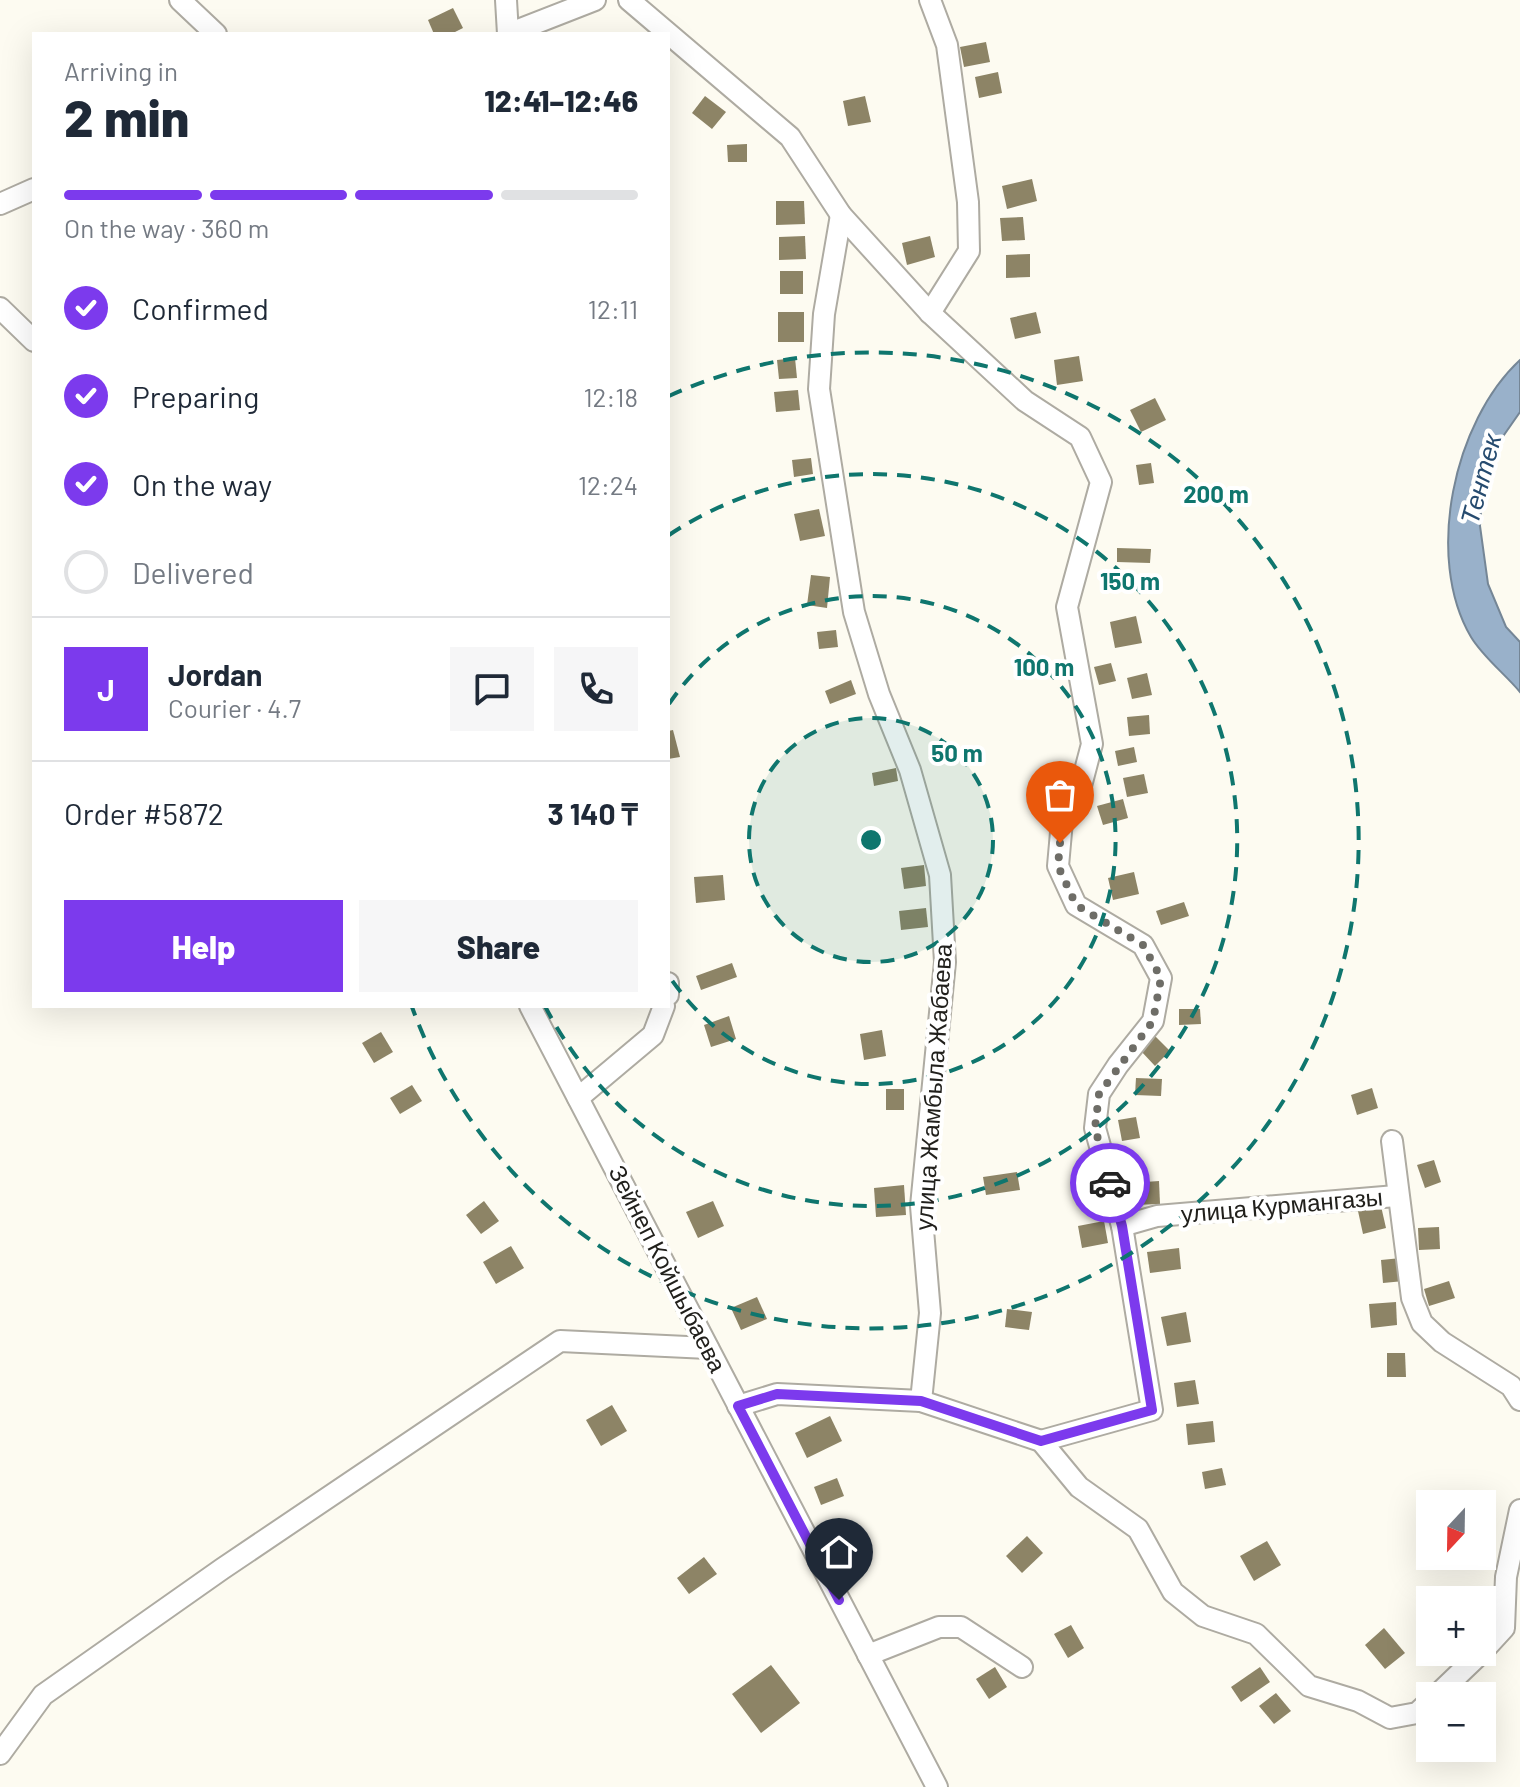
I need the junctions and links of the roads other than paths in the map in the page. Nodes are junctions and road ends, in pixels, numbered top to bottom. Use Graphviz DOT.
graph roads {
  1 [pos="180,0"];
  2 [pos="506,0"];
  3 [pos="595,0"];
  4 [pos="629,0"];
  5 [pos="930,0"];
  6 [pos="214,32"];
  7 [pos="508,32"];
  8 [pos="513,32"];
  9 [pos="667,32"];
  10 [pos="670,35"];
  11 [pos="32,190"];
  12 [pos="0,204"];
  13 [pos="841,215"];
  14 [pos="0,308"];
  15 [pos="930,313"];
  16 [pos="32,339"];
  17 [pos="531,1008"];
  18 [pos="663,1008"];
  19 [pos="578,1098"];
  20 [pos="1392,1141"];
  21 [pos="1396,1196"];
  22 [pos="1122,1226"];
  23 [pos="708,1348"];
  24 [pos="1520,1400"];
  25 [pos="921,1401"];
  26 [pos="738,1406"];
  27 [pos="1041,1441"];
  28 [pos="1520,1510"];
  29 [pos="1496,1637"];
  30 [pos="868,1655"];
  31 [pos="1468,1666"];
  32 [pos="1022,1667"];
  33 [pos="1451,1682"];
  34 [pos="1416,1713"];
  35 [pos="0,1754"];
  36 [pos="937,1787"];
  1 -- 6 [label="street"];
  2 -- 7 [label="street"];
  3 -- 8 [label="street"];
  4 -- 9 [label="street"];
  5 -- 15 [label="street"];
  10 -- 13 [label="street"];
  11 -- 12 [label="street"];
  13 -- 15 [label="street"];
  13 -- 25 [label="street, улица Жамбыла Жабаева"];
  14 -- 16 [label="street"];
  15 -- 22 [label="street"];
  17 -- 19 [label="street, Зейнеп Койшыбаева"];
  18 -- 19 [label="street"];
  19 -- 23 [label="street, Зейнеп Койшыбаева"];
  20 -- 21 [label="street, улица Курмангазы"];
  21 -- 22 [label="street, улица Курмангазы"];
  21 -- 24 [label="street, улица Курмангазы"];
  22 -- 27 [label="street"];
  23 -- 26 [label="street, Зейнеп Койшыбаева"];
  23 -- 35 [label="street"];
  25 -- 26 [label="street"];
  25 -- 27 [label="street"];
  26 -- 30 [label="street, Зейнеп Койшыбаева"];
  27 -- 34 [label="street"];
  28 -- 29 [label="street"];
  30 -- 32 [label="street"];
  30 -- 36 [label="street, Зейнеп Койшыбаева"];
  31 -- 33 [label="street"];
}
